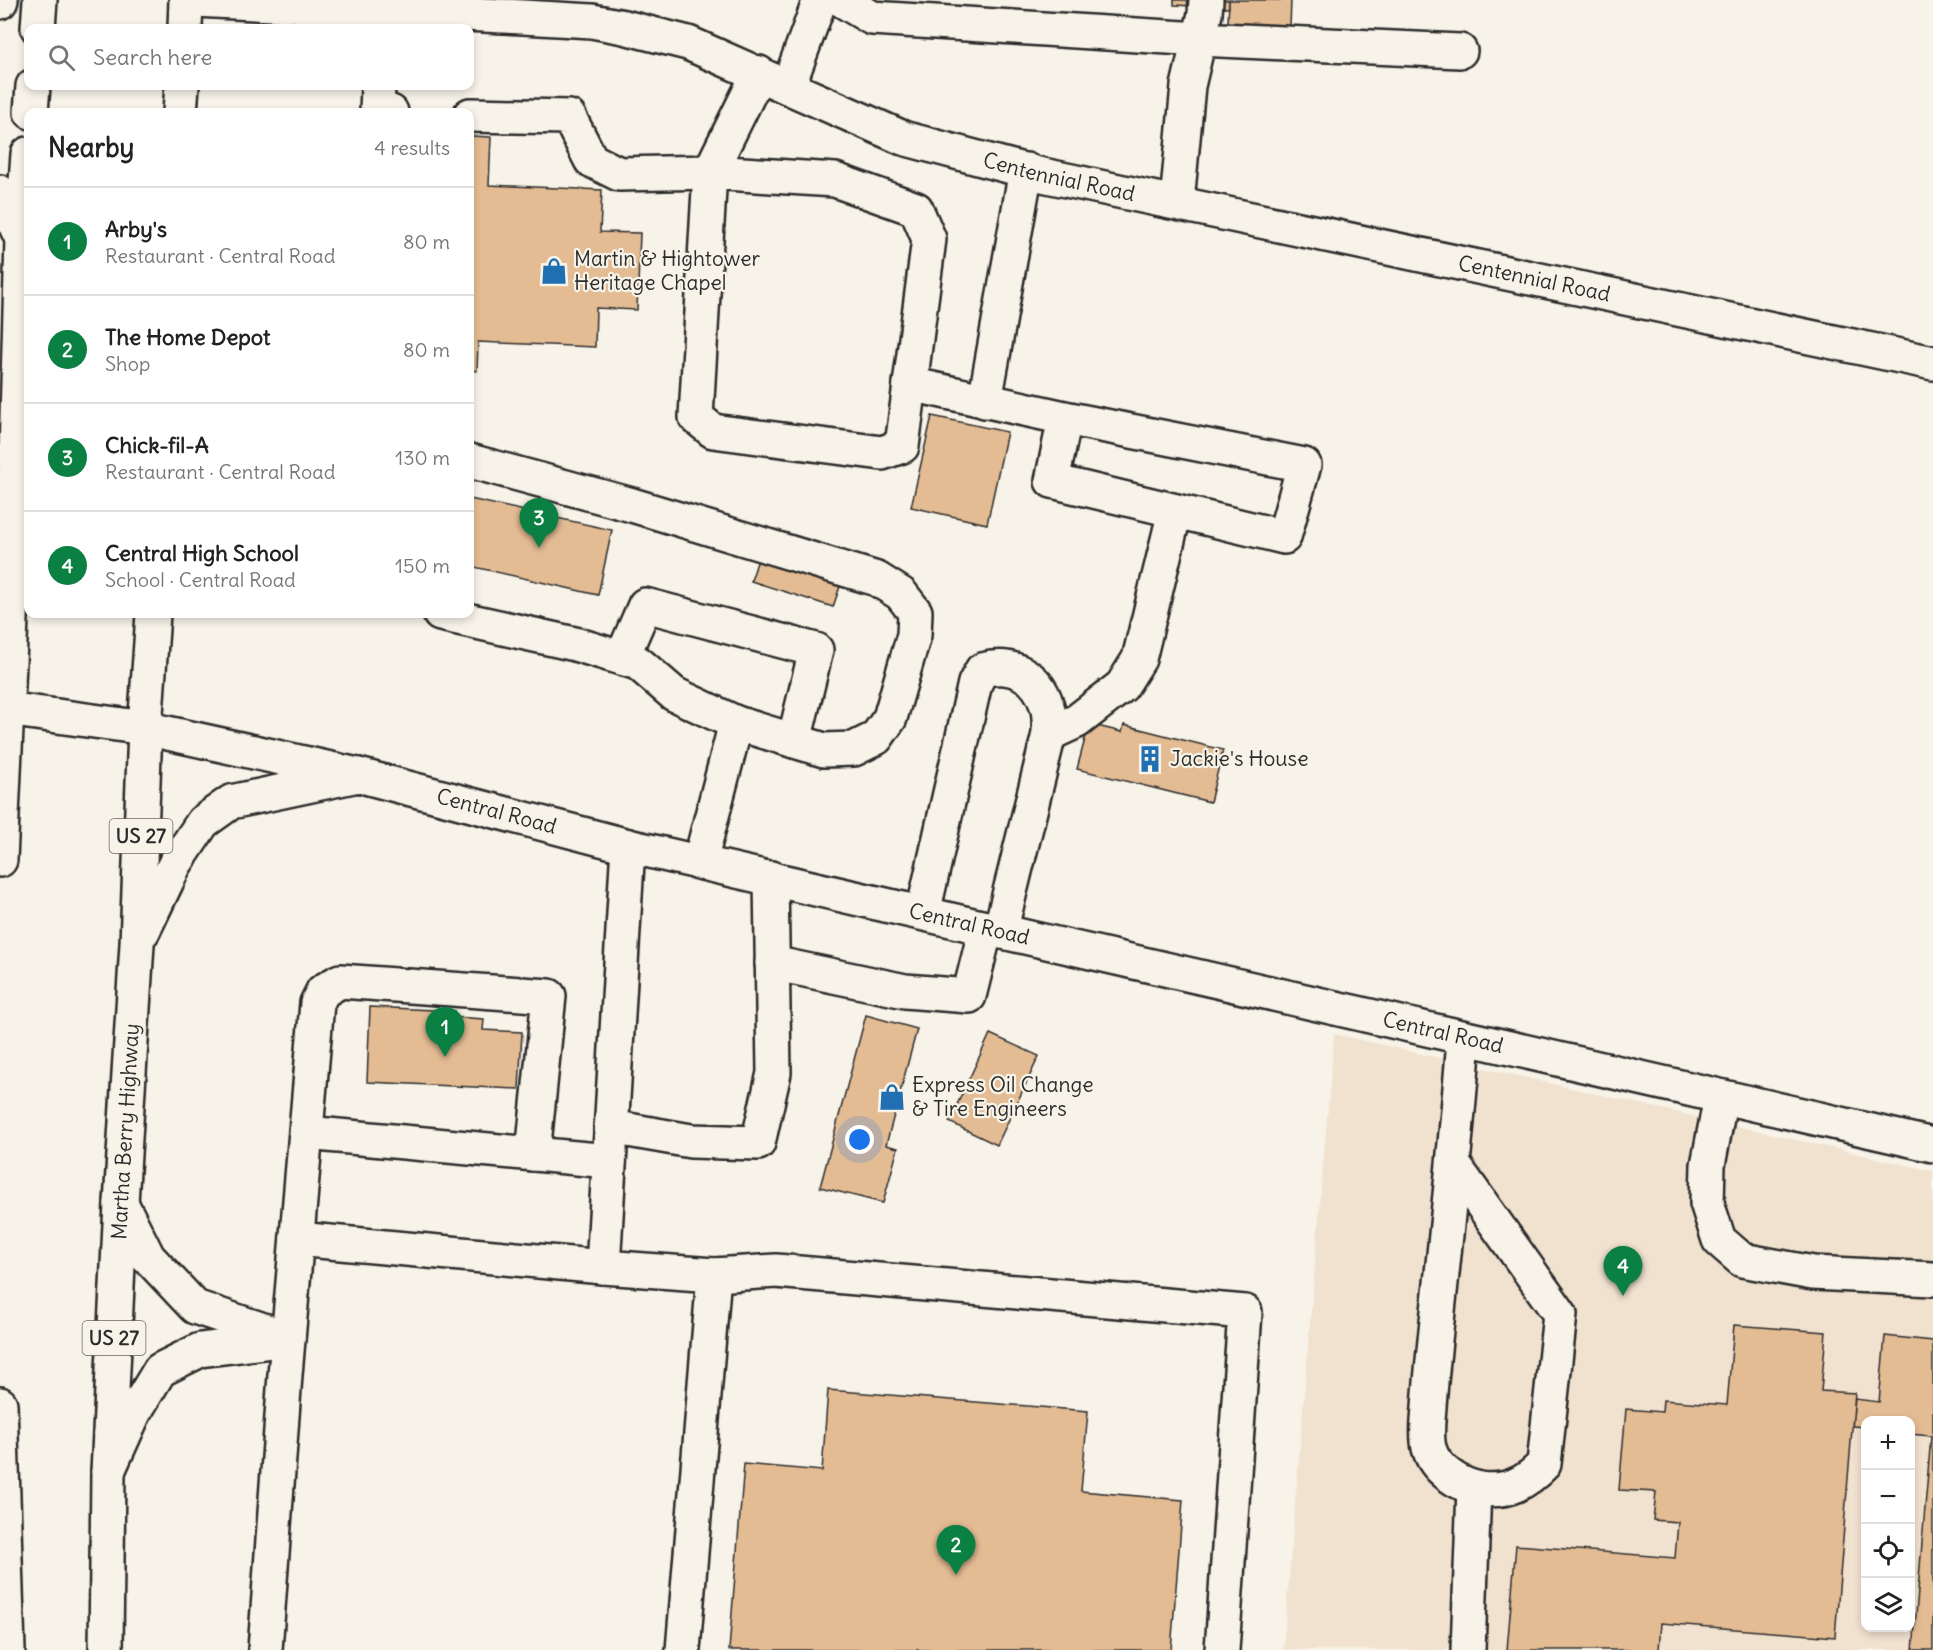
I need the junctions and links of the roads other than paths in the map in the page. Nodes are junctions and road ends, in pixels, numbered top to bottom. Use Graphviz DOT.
graph roads {
  1 [pos="40,0"];
  2 [pos="186,0"];
  3 [pos="195,0"];
  4 [pos="820,0"];
  5 [pos="842,0"];
  6 [pos="1206,0"];
  7 [pos="524,8"];
  8 [pos="380,13"];
  9 [pos="38,24"];
  10 [pos="185,24"];
  11 [pos="1199,39"];
  12 [pos="1460,51"];
  13 [pos="774,80"];
  14 [pos="33,90"];
  15 [pos="182,90"];
  16 [pos="378,90"];
  17 [pos="32,108"];
  18 [pos="180,108"];
  19 [pos="377,108"];
  20 [pos="474,115"];
  21 [pos="1026,170"];
  22 [pos="710,172"];
  23 [pos="0,192"];
  24 [pos="1177,202"];
  25 [pos="24,211"];
  26 [pos="22,239"];
  27 [pos="1933,363"];
  28 [pos="910,384"];
  29 [pos="985,401"];
  30 [pos="1065,418"];
  31 [pos="474,462"];
  32 [pos="1175,511"];
  33 [pos="153,618"];
  34 [pos="458,618"];
  35 [pos="622,658"];
  36 [pos="2,709"];
  37 [pos="736,723"];
  38 [pos="145,728"];
  39 [pos="1049,734"];
  40 [pos="794,741"];
  41 [pos="358,775"];
  42 [pos="628,846"];
  43 [pos="0,860"];
  44 [pos="700,862"];
  45 [pos="771,878"];
  46 [pos="923,913"];
  47 [pos="993,930"];
  48 [pos="137,944"];
  49 [pos="772,963"];
  50 [pos="1464,1039"];
  51 [pos="1720,1097"];
  52 [pos="611,1126"];
  53 [pos="306,1133"];
  54 [pos="1933,1145"];
  55 [pos="533,1154"];
  56 [pos="609,1161"];
  57 [pos="1454,1165"];
  58 [pos="121,1203"];
  59 [pos="297,1239"];
  60 [pos="603,1267"];
  61 [pos="714,1275"];
  62 [pos="1933,1279"];
  63 [pos="288,1339"];
  64 [pos="0,1404"];
  65 [pos="108,1473"];
  66 [pos="1474,1488"];
  67 [pos="8,1650"];
  68 [pos="106,1650"];
  69 [pos="265,1650"];
  70 [pos="683,1650"];
  71 [pos="1222,1650"];
  72 [pos="1468,1650"];
  1 -- 9 [label="main road"];
  2 -- 10 [label="main road"];
  3 -- 8 [label="main road, Centennial Road"];
  4 -- 13 [label="main road"];
  5 -- 11 [label="main road"];
  6 -- 11 [label="main road"];
  7 -- 8 [label="main road, Centennial Road"];
  7 -- 13 [label="main road, Centennial Road"];
  11 -- 12 [label="main road"];
  11 -- 24 [label="main road"];
  13 -- 21 [label="main road, Centennial Road"];
  13 -- 22 [label="main road"];
  14 -- 17 [label="main road"];
  15 -- 18 [label="main road"];
  16 -- 19 [label="main road"];
  20 -- 22 [label="main road"];
  21 -- 24 [label="main road, Centennial Road"];
  21 -- 29 [label="main road"];
  22 -- 28 [label="main road"];
  22 -- 28 [label="main road"];
  23 -- 26 [label="main road"];
  24 -- 27 [label="main road, Centennial Road"];
  25 -- 26 [label="main road"];
  26 -- 36 [label="main road"];
  28 -- 29 [label="main road"];
  29 -- 30 [label="main road"];
  30 -- 32 [label="main road"];
  30 -- 32 [label="main road"];
  31 -- 40 [label="main road"];
  32 -- 39 [label="main road"];
  33 -- 38 [label="main road, Martha Berry Highway / US 27"];
  34 -- 35 [label="main road"];
  35 -- 37 [label="main road"];
  35 -- 40 [label="main road"];
  36 -- 38 [label="main road, Central Road"];
  36 -- 43 [label="main road"];
  37 -- 40 [label="main road"];
  37 -- 44 [label="main road"];
  38 -- 41 [label="main road, Central Road"];
  38 -- 48 [label="main road, Martha Berry Highway / US 27"];
  39 -- 46 [label="main road"];
  39 -- 47 [label="main road"];
  41 -- 42 [label="main road, Central Road"];
  41 -- 48 [label="main road"];
  42 -- 44 [label="main road, Central Road"];
  42 -- 52 [label="main road"];
  44 -- 45 [label="main road, Central Road"];
  45 -- 46 [label="main road, Central Road"];
  45 -- 49 [label="main road"];
  46 -- 47 [label="main road, Central Road"];
  47 -- 49 [label="main road"];
  47 -- 50 [label="main road, Central Road"];
  48 -- 58 [label="main road, Martha Berry Highway / US 27"];
  49 -- 52 [label="main road"];
  50 -- 51 [label="main road, Central Road"];
  50 -- 57 [label="main road"];
  51 -- 54 [label="main road, Central Road"];
  51 -- 62 [label="main road"];
  52 -- 56 [label="main road"];
  53 -- 55 [label="main road"];
  53 -- 55 [label="main road"];
  53 -- 59 [label="main road"];
  55 -- 56 [label="main road"];
  56 -- 60 [label="main road"];
  57 -- 66 [label="main road"];
  57 -- 66 [label="main road"];
  58 -- 63 [label="main road"];
  58 -- 65 [label="main road, Martha Berry Highway / US 27"];
  59 -- 60 [label="main road"];
  59 -- 63 [label="main road"];
  60 -- 61 [label="main road"];
  61 -- 70 [label="main road"];
  61 -- 71 [label="main road"];
  63 -- 65 [label="main road"];
  63 -- 69 [label="main road"];
  64 -- 67 [label="main road"];
  65 -- 68 [label="main road, Martha Berry Highway / US 27"];
  66 -- 72 [label="main road"];
}
